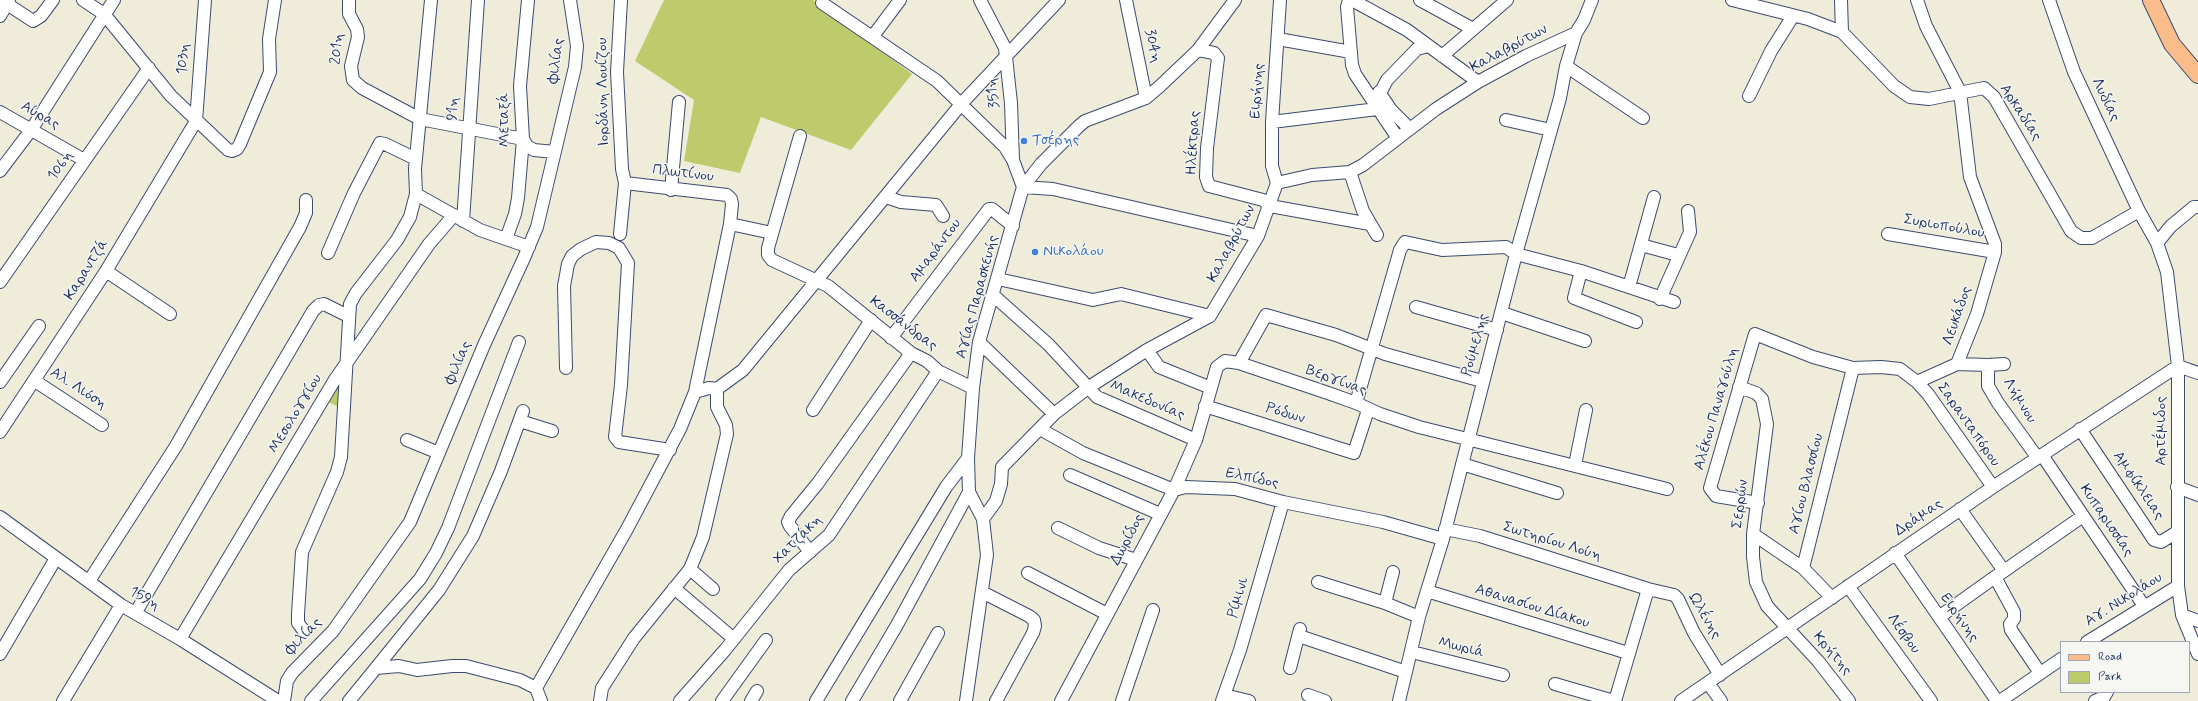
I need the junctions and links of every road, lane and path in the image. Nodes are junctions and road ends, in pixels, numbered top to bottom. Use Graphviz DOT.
graph roads {
  1 [pos="53,0"];
  2 [pos="83,0"];
  3 [pos="114,0"];
  4 [pos="205,0"];
  5 [pos="275,0"];
  6 [pos="349,0"];
  7 [pos="431,0"];
  8 [pos="478,0"];
  9 [pos="528,0"];
  10 [pos="570,0"];
  11 [pos="621,0"];
  12 [pos="900,0"];
  13 [pos="980,0"];
  14 [pos="1059,0"];
  15 [pos="1280,0"];
  16 [pos="1350,0"];
  17 [pos="1420,0"];
  18 [pos="1507,0"];
  19 [pos="1592,0"];
  20 [pos="1732,0"];
  21 [pos="1841,0"];
  22 [pos="1917,0"];
  23 [pos="2049,0"];
  24 [pos="2151,0"];
  25 [pos="6,1"];
  26 [pos="1127,1"];
  27 [pos="1231,2"];
  28 [pos="822,3"];
  29 [pos="104,14"];
  30 [pos="0,16"];
  31 [pos="1793,16"];
  32 [pos="1473,29"];
  33 [pos="1842,32"];
  34 [pos="1576,33"];
  35 [pos="873,36"];
  36 [pos="1278,39"];
  37 [pos="1428,46"];
  38 [pos="1198,50"];
  39 [pos="1352,52"];
  40 [pos="1006,54"];
  41 [pos="1442,56"];
  42 [pos="1566,66"];
  43 [pos="149,68"];
  44 [pos="2198,74"];
  45 [pos="1478,82"];
  46 [pos="1379,92"];
  47 [pos="1960,92"];
  48 [pos="1749,96"];
  49 [pos="1146,98"];
  50 [pos="679,102"];
  51 [pos="962,103"];
  52 [pos="1377,109"];
  53 [pos="0,112"];
  54 [pos="1643,118"];
  55 [pos="420,119"];
  56 [pos="1506,120"];
  57 [pos="196,121"];
  58 [pos="1272,122"];
  59 [pos="1409,128"];
  60 [pos="468,129"];
  61 [pos="31,130"];
  62 [pos="1551,130"];
  63 [pos="800,136"];
  64 [pos="1397,137"];
  65 [pos="523,139"];
  66 [pos="554,152"];
  67 [pos="416,159"];
  68 [pos="84,160"];
  69 [pos="1013,160"];
  70 [pos="0,171"];
  71 [pos="1350,172"];
  72 [pos="625,183"];
  73 [pos="1277,183"];
  74 [pos="1022,187"];
  75 [pos="671,190"];
  76 [pos="416,194"];
  77 [pos="886,197"];
  78 [pos="1654,197"];
  79 [pos="306,200"];
  80 [pos="1270,206"];
  81 [pos="2198,207"];
  82 [pos="1688,211"];
  83 [pos="2139,211"];
  84 [pos="943,216"];
  85 [pos="458,218"];
  86 [pos="730,224"];
  87 [pos="1370,224"];
  88 [pos="1013,226"];
  89 [pos="772,233"];
  90 [pos="620,234"];
  91 [pos="1888,234"];
  92 [pos="1377,235"];
  93 [pos="1258,236"];
  94 [pos="506,239"];
  95 [pos="2157,243"];
  96 [pos="1641,245"];
  97 [pos="529,247"];
  98 [pos="1995,252"];
  99 [pos="328,253"];
  100 [pos="1516,254"];
  101 [pos="1678,255"];
  102 [pos="106,271"];
  103 [pos="1581,271"];
  104 [pos="998,279"];
  105 [pos="0,282"];
  106 [pos="816,282"];
  107 [pos="1629,287"];
  108 [pos="993,295"];
  109 [pos="1660,299"];
  110 [pos="1674,302"];
  111 [pos="1416,307"];
  112 [pos="1502,313"];
  113 [pos="170,314"];
  114 [pos="348,316"];
  115 [pos="1210,316"];
  116 [pos="871,320"];
  117 [pos="1636,322"];
  118 [pos="39,326"];
  119 [pos="1497,330"];
  120 [pos="892,338"];
  121 [pos="1585,341"];
  122 [pos="519,342"];
  123 [pos="979,342"];
  124 [pos="1372,348"];
  125 [pos="1147,350"];
  126 [pos="911,353"];
  127 [pos="1239,363"];
  128 [pos="1957,364"];
  129 [pos="1988,364"];
  130 [pos="2004,364"];
  131 [pos="2178,366"];
  132 [pos="345,367"];
  133 [pos="566,368"];
  134 [pos="1853,368"];
  135 [pos="938,371"];
  136 [pos="2198,373"];
  137 [pos="35,381"];
  138 [pos="1482,381"];
  139 [pos="0,382"];
  140 [pos="1917,382"];
  141 [pos="1089,387"];
  142 [pos="1739,387"];
  143 [pos="973,388"];
  144 [pos="1211,388"];
  145 [pos="717,389"];
  146 [pos="694,392"];
  147 [pos="1356,403"];
  148 [pos="1205,406"];
  149 [pos="813,410"];
  150 [pos="1368,410"];
  151 [pos="1586,410"];
  152 [pos="1054,414"];
  153 [pos="102,425"];
  154 [pos="1040,429"];
  155 [pos="2080,429"];
  156 [pos="552,431"];
  157 [pos="0,432"];
  158 [pos="1468,439"];
  159 [pos="407,440"];
  160 [pos="1196,440"];
  161 [pos="670,450"];
  162 [pos="439,453"];
  163 [pos="2040,456"];
  164 [pos="968,458"];
  165 [pos="1462,464"];
  166 [pos="1575,465"];
  167 [pos="1070,475"];
  168 [pos="1993,487"];
  169 [pos="2177,487"];
  170 [pos="1667,489"];
  171 [pos="1174,490"];
  172 [pos="969,492"];
  173 [pos="1557,493"];
  174 [pos="2198,494"];
  175 [pos="1283,502"];
  176 [pos="1758,503"];
  177 [pos="1960,509"];
  178 [pos="1160,514"];
  179 [pos="2083,516"];
  180 [pos="0,517"];
  181 [pos="983,519"];
  182 [pos="1058,528"];
  183 [pos="2177,532"];
  184 [pos="1444,534"];
  185 [pos="1753,534"];
  186 [pos="810,552"];
  187 [pos="1895,554"];
  188 [pos="56,558"];
  189 [pos="1136,560"];
  190 [pos="1803,568"];
  191 [pos="690,569"];
  192 [pos="1393,572"];
  193 [pos="1028,573"];
  194 [pos="1999,574"];
  195 [pos="89,581"];
  196 [pos="1318,582"];
  197 [pos="1848,586"];
  198 [pos="2178,586"];
  199 [pos="674,588"];
  200 [pos="713,589"];
  201 [pos="1648,589"];
  202 [pos="1427,591"];
  203 [pos="982,592"];
  204 [pos="1832,598"];
  205 [pos="1385,603"];
  206 [pos="121,605"];
  207 [pos="2144,606"];
  208 [pos="1153,610"];
  209 [pos="136,612"];
  210 [pos="1107,614"];
  211 [pos="2182,614"];
  212 [pos="1420,617"];
  213 [pos="1938,617"];
  214 [pos="2198,621"];
  215 [pos="1789,628"];
  216 [pos="304,631"];
  217 [pos="938,633"];
  218 [pos="180,639"];
  219 [pos="734,639"];
  220 [pos="766,640"];
  221 [pos="2091,641"];
  222 [pos="1412,652"];
  223 [pos="1628,653"];
  224 [pos="0,654"];
  225 [pos="2198,654"];
  226 [pos="2060,660"];
  227 [pos="376,668"];
  228 [pos="1290,668"];
  229 [pos="1406,672"];
  230 [pos="2040,673"];
  231 [pos="1503,675"];
  232 [pos="1720,675"];
  233 [pos="1708,683"];
  234 [pos="1555,684"];
  235 [pos="536,688"];
  236 [pos="2106,693"];
  237 [pos="1308,695"];
  238 [pos="1223,698"];
  239 [pos="63,701"];
  240 [pos="278,701"];
  241 [pos="284,701"];
  242 [pos="311,701"];
  243 [pos="349,701"];
  244 [pos="541,701"];
  245 [pos="600,701"];
  246 [pos="680,701"];
  247 [pos="722,701"];
  248 [pos="816,701"];
  249 [pos="852,701"];
  250 [pos="900,701"];
  251 [pos="966,701"];
  252 [pos="996,701"];
  253 [pos="1062,701"];
  254 [pos="1122,701"];
  255 [pos="1249,701"];
  256 [pos="1325,701"];
  257 [pos="1398,701"];
  258 [pos="1614,701"];
  259 [pos="1681,701"];
  260 [pos="1721,701"];
  261 [pos="1849,701"];
  262 [pos="1931,701"];
  263 [pos="1997,701"];
  264 [pos="2000,701"];
  265 [pos="2095,701"];
  1 -- 25 [label="street"];
  2 -- 29 [label="street"];
  3 -- 29 [label="street"];
  4 -- 57 [label="street, 103η"];
  5 -- 57 [label="street"];
  6 -- 55 [label="street, 201η"];
  7 -- 55 [label="street"];
  8 -- 60 [label="street, 91η"];
  9 -- 65 [label="street, Μεταξά"];
  10 -- 66 [label="street, Φιλίας"];
  11 -- 72 [label="street, Ιορδάνη Λουίζου"];
  12 -- 35 [label="street"];
  13 -- 40 [label="street, 351η"];
  14 -- 40 [label="street"];
  15 -- 36 [label="street, Ειρήνης"];
  16 -- 37 [label="street"];
  16 -- 39 [label="street"];
  17 -- 32 [label="street"];
  18 -- 32 [label="street"];
  19 -- 34 [label="street, Ρούμελης"];
  20 -- 31 [label="street, Αρκαδίας"];
  21 -- 33 [label="street"];
  22 -- 47 [label="street"];
  23 -- 83 [label="street, Λυδίας"];
  24 -- 44 [label="main road"];
  25 -- 30 [label="street"];
  26 -- 49 [label="street, 304η"];
  27 -- 38 [label="street, Αγίας Παρασκευής"];
  28 -- 35 [label="street"];
  29 -- 43 [label="street"];
  29 -- 61 [label="street"];
  31 -- 33 [label="street, Αρκαδίας"];
  31 -- 48 [label="street"];
  32 -- 41 [label="street"];
  33 -- 47 [label="street, Αρκαδίας"];
  34 -- 42 [label="street, Ρούμελης"];
  34 -- 45 [label="street, Καλαβρύτων"];
  35 -- 51 [label="street"];
  36 -- 39 [label="street"];
  36 -- 58 [label="street, Ειρήνης"];
  37 -- 41 [label="street"];
  37 -- 46 [label="street"];
  38 -- 49 [label="street, Αγίας Παρασκευής"];
  38 -- 80 [label="street, Ηλέκτρας"];
  39 -- 52 [label="street"];
  40 -- 51 [label="street"];
  40 -- 69 [label="street, 351η"];
  41 -- 45 [label="street"];
  42 -- 54 [label="street"];
  42 -- 62 [label="street, Ρούμελης"];
  43 -- 57 [label="street"];
  43 -- 68 [label="street, 106η"];
  45 -- 59 [label="street, Καλαβρύτων"];
  46 -- 52 [label="street"];
  46 -- 59 [label="street"];
  47 -- 83 [label="street, Αρκαδίας"];
  47 -- 98 [label="street, Λευκάδος"];
  49 -- 74 [label="street, Αγίας Παρασκευής"];
  50 -- 75 [label="street"];
  51 -- 69 [label="street"];
  51 -- 77 [label="street"];
  52 -- 58 [label="street"];
  52 -- 64 [label="street"];
  53 -- 61 [label="street, Αύρας"];
  55 -- 60 [label="street"];
  55 -- 67 [label="street"];
  56 -- 62 [label="street"];
  57 -- 102 [label="street, Καραντζά"];
  58 -- 73 [label="street, Ειρήνης"];
  59 -- 64 [label="street, Καλαβρύτων"];
  60 -- 65 [label="street"];
  60 -- 85 [label="street, 91η"];
  61 -- 68 [label="street, Αύρας"];
  61 -- 70 [label="street"];
  62 -- 100 [label="street, Ρούμελης"];
  63 -- 89 [label="street, Κασσάνδρας"];
  64 -- 71 [label="street, Καλαβρύτων"];
  65 -- 66 [label="street"];
  65 -- 94 [label="street, Μεταξά"];
  66 -- 97 [label="street, Φιλίας"];
  67 -- 76 [label="street"];
  67 -- 99 [label="street"];
  68 -- 105 [label="street, 106η"];
  69 -- 74 [label="street, 351η"];
  71 -- 73 [label="street, Καλαβρύτων"];
  71 -- 87 [label="street"];
  72 -- 75 [label="street, Πλωτίνου"];
  72 -- 90 [label="street, Ιορδάνη Λουίζου"];
  73 -- 80 [label="street, Καλαβρύτων"];
  74 -- 88 [label="street, Αγίας Παρασκευής"];
  74 -- 93 [label="street"];
  75 -- 86 [label="street, Πλωτίνου"];
  76 -- 85 [label="street"];
  76 -- 114 [label="street"];
  77 -- 84 [label="street"];
  77 -- 106 [label="street"];
  78 -- 96 [label="street"];
  79 -- 195 [label="street"];
  80 -- 87 [label="street"];
  80 -- 93 [label="street, Καλαβρύτων"];
  81 -- 95 [label="street"];
  82 -- 101 [label="street"];
  83 -- 95 [label="street, Αρτέμιδος"];
  85 -- 94 [label="street"];
  85 -- 132 [label="street, Μεσολογγίου"];
  86 -- 89 [label="street"];
  86 -- 146 [label="street"];
  87 -- 92 [label="street"];
  88 -- 104 [label="street, Αγίας Παρασκευής"];
  88 -- 120 [label="street, Αμαράντου"];
  89 -- 106 [label="street, Κασσάνδρας"];
  91 -- 98 [label="street, Συριοπούλου"];
  93 -- 115 [label="street, Καλαβρύτων"];
  94 -- 97 [label="street"];
  95 -- 131 [label="street, Αρτέμιδος"];
  96 -- 101 [label="street"];
  96 -- 107 [label="street"];
  97 -- 162 [label="street, Φιλίας"];
  98 -- 128 [label="street, Λευκάδος"];
  100 -- 103 [label="street"];
  100 -- 112 [label="street, Ρούμελης"];
  100 -- 124 [label="street"];
  101 -- 109 [label="street"];
  102 -- 113 [label="street"];
  102 -- 137 [label="street, Καραντζά"];
  103 -- 107 [label="street"];
  103 -- 117 [label="street"];
  104 -- 108 [label="street, Αγίας Παρασκευής"];
  104 -- 115 [label="street"];
  106 -- 116 [label="street, Κασσάνδρας"];
  106 -- 145 [label="street"];
  107 -- 109 [label="street"];
  108 -- 123 [label="street, Αγίας Παρασκευής"];
  108 -- 141 [label="street, Μακεδονίας"];
  109 -- 110 [label="street"];
  111 -- 119 [label="street"];
  112 -- 119 [label="street, Ρούμελης"];
  112 -- 121 [label="street"];
  114 -- 132 [label="street"];
  114 -- 209 [label="street"];
  115 -- 125 [label="street, Καλαβρύτων"];
  116 -- 120 [label="street, Κασσάνδρας"];
  116 -- 149 [label="street"];
  118 -- 139 [label="street"];
  119 -- 138 [label="street, Ρούμελης"];
  120 -- 126 [label="street, Κασσάνδρας"];
  122 -- 242 [label="street"];
  123 -- 143 [label="street, Αγίας Παρασκευής"];
  123 -- 152 [label="street"];
  124 -- 127 [label="street"];
  124 -- 138 [label="street"];
  124 -- 147 [label="street"];
  125 -- 141 [label="street, Καλαβρύτων"];
  125 -- 144 [label="street"];
  126 -- 135 [label="street, Κασσάνδρας"];
  126 -- 186 [label="street"];
  127 -- 144 [label="street, Βεργίνας"];
  127 -- 147 [label="street, Βεργίνας"];
  128 -- 129 [label="street"];
  128 -- 140 [label="street, Λευκάδος"];
  129 -- 130 [label="street"];
  129 -- 163 [label="street, Λήμνου"];
  131 -- 136 [label="street"];
  131 -- 155 [label="street, Δράμας"];
  131 -- 169 [label="street, Αρτέμιδος"];
  132 -- 216 [label="street"];
  132 -- 218 [label="street, Μεσολογγίου"];
  133 -- 161 [label="street"];
  134 -- 140 [label="street"];
  134 -- 142 [label="street, Αλέκου Παναγούλη"];
  134 -- 190 [label="street, Αγίου Βλασσίου"];
  135 -- 143 [label="street, Κασσάνδρας"];
  135 -- 186 [label="street, Χατζάκη"];
  137 -- 153 [label="street, Αλ. Λιόση"];
  137 -- 157 [label="street, Καραντζά"];
  138 -- 158 [label="street, Ρούμελης"];
  140 -- 168 [label="street, Σαρανταπόρου"];
  141 -- 152 [label="street, Καλαβρύτων"];
  141 -- 160 [label="street, Μακεδονίας"];
  142 -- 176 [label="street, Σερρών"];
  142 -- 176 [label="street, Αλέκου Παναγούλη"];
  143 -- 164 [label="street, Αγίας Παρασκευής"];
  144 -- 148 [label="street, Δωρίδος"];
  145 -- 146 [label="street"];
  145 -- 191 [label="street"];
  146 -- 161 [label="street"];
  147 -- 150 [label="street, Βεργίνας"];
  148 -- 150 [label="street, Ρόδων"];
  148 -- 160 [label="street, Δωρίδος"];
  150 -- 158 [label="street, Βεργίνας"];
  151 -- 166 [label="street"];
  152 -- 154 [label="street, Καλαβρύτων"];
  154 -- 171 [label="street"];
  154 -- 181 [label="street, Καλαβρύτων"];
  155 -- 163 [label="street, Δράμας"];
  155 -- 183 [label="street, Αμφίκλειας"];
  156 -- 227 [label="street"];
  158 -- 165 [label="street, Ρούμελης"];
  158 -- 166 [label="street, Βεργίνας"];
  159 -- 162 [label="street"];
  160 -- 171 [label="street, Δωρίδος"];
  161 -- 235 [label="street"];
  162 -- 241 [label="street, Φιλίας"];
  163 -- 168 [label="street, Δράμας"];
  163 -- 179 [label="street, Κυπαρισσίας"];
  164 -- 172 [label="street, Αγίας Παρασκευής"];
  164 -- 248 [label="street"];
  165 -- 173 [label="street"];
  165 -- 184 [label="street, Ρούμελης"];
  166 -- 170 [label="street, Βεργίνας"];
  167 -- 178 [label="street"];
  168 -- 177 [label="street, Δράμας"];
  169 -- 174 [label="street"];
  169 -- 183 [label="street, Αρτέμιδος"];
  171 -- 175 [label="street, Ελπίδος"];
  171 -- 178 [label="street, Δωρίδος"];
  172 -- 181 [label="street, Αγίας Παρασκευής"];
  172 -- 249 [label="street"];
  175 -- 184 [label="street, Ελπίδος"];
  175 -- 238 [label="street, Ρίμινι"];
  176 -- 185 [label="street, Σερρών"];
  177 -- 187 [label="street, Δράμας"];
  177 -- 194 [label="street"];
  178 -- 189 [label="street, Δωρίδος"];
  179 -- 194 [label="street"];
  179 -- 207 [label="street, Κυπαρισσίας"];
  180 -- 188 [label="street, 159η"];
  181 -- 203 [label="street, Αγίας Παρασκευής"];
  182 -- 189 [label="street"];
  183 -- 198 [label="street, Αρτέμιδος"];
  184 -- 201 [label="street, Σωτηρίου Λούη"];
  184 -- 202 [label="street, Ρούμελης"];
  185 -- 190 [label="street"];
  185 -- 215 [label="street, Σερρών"];
  186 -- 219 [label="street, Χατζάκη"];
  187 -- 197 [label="street, Δράμας"];
  187 -- 213 [label="street, Ειρήνης"];
  188 -- 195 [label="street, 159η"];
  188 -- 224 [label="street"];
  189 -- 210 [label="street, Δωρίδος"];
  190 -- 204 [label="street"];
  191 -- 199 [label="street"];
  191 -- 200 [label="street"];
  192 -- 205 [label="street"];
  193 -- 210 [label="street"];
  194 -- 213 [label="street"];
  194 -- 230 [label="street"];
  195 -- 206 [label="street, 159η"];
  196 -- 205 [label="street"];
  197 -- 204 [label="street, Δράμας"];
  197 -- 262 [label="street, Λέσβου"];
  198 -- 207 [label="street, Αγ. Νικολάου"];
  198 -- 211 [label="street, Αρτέμιδος"];
  199 -- 219 [label="street"];
  199 -- 245 [label="street"];
  201 -- 223 [label="street"];
  201 -- 232 [label="street, Ωλένης"];
  202 -- 212 [label="street, Ρούμελης"];
  202 -- 223 [label="street, Αθανασίου Δίακου"];
  203 -- 251 [label="street, Αγίας Παρασκευής"];
  203 -- 252 [label="street"];
  204 -- 215 [label="street, Δράμας"];
  205 -- 212 [label="street"];
  206 -- 209 [label="street, 159η"];
  206 -- 239 [label="street"];
  207 -- 221 [label="street, Αγ. Νικολάου"];
  208 -- 254 [label="street"];
  209 -- 218 [label="street, 159η"];
  210 -- 253 [label="street, Δωρίδος"];
  211 -- 214 [label="street"];
  211 -- 225 [label="street, Αρτέμιδος"];
  212 -- 222 [label="street, Ρούμελης"];
  213 -- 263 [label="street, Ειρήνης"];
  215 -- 232 [label="street, Δράμας"];
  215 -- 261 [label="street, Κρήτης"];
  217 -- 250 [label="street"];
  218 -- 240 [label="street, 159η"];
  219 -- 246 [label="street, Χατζάκη"];
  220 -- 247 [label="street"];
  222 -- 229 [label="street, Ρούμελης"];
  222 -- 231 [label="street, Μωριά"];
  223 -- 258 [label="street"];
  226 -- 230 [label="street"];
  227 -- 235 [label="street"];
  227 -- 243 [label="street"];
  228 -- 229 [label="street"];
  229 -- 257 [label="street, Ρούμελης"];
  230 -- 264 [label="street"];
  232 -- 233 [label="street, Δράμας"];
  233 -- 259 [label="street, Δράμας"];
  233 -- 260 [label="street"];
  234 -- 258 [label="street"];
  235 -- 244 [label="street"];
  236 -- 265 [label="street"];
  237 -- 256 [label="street"];
  238 -- 255 [label="street"];
}
